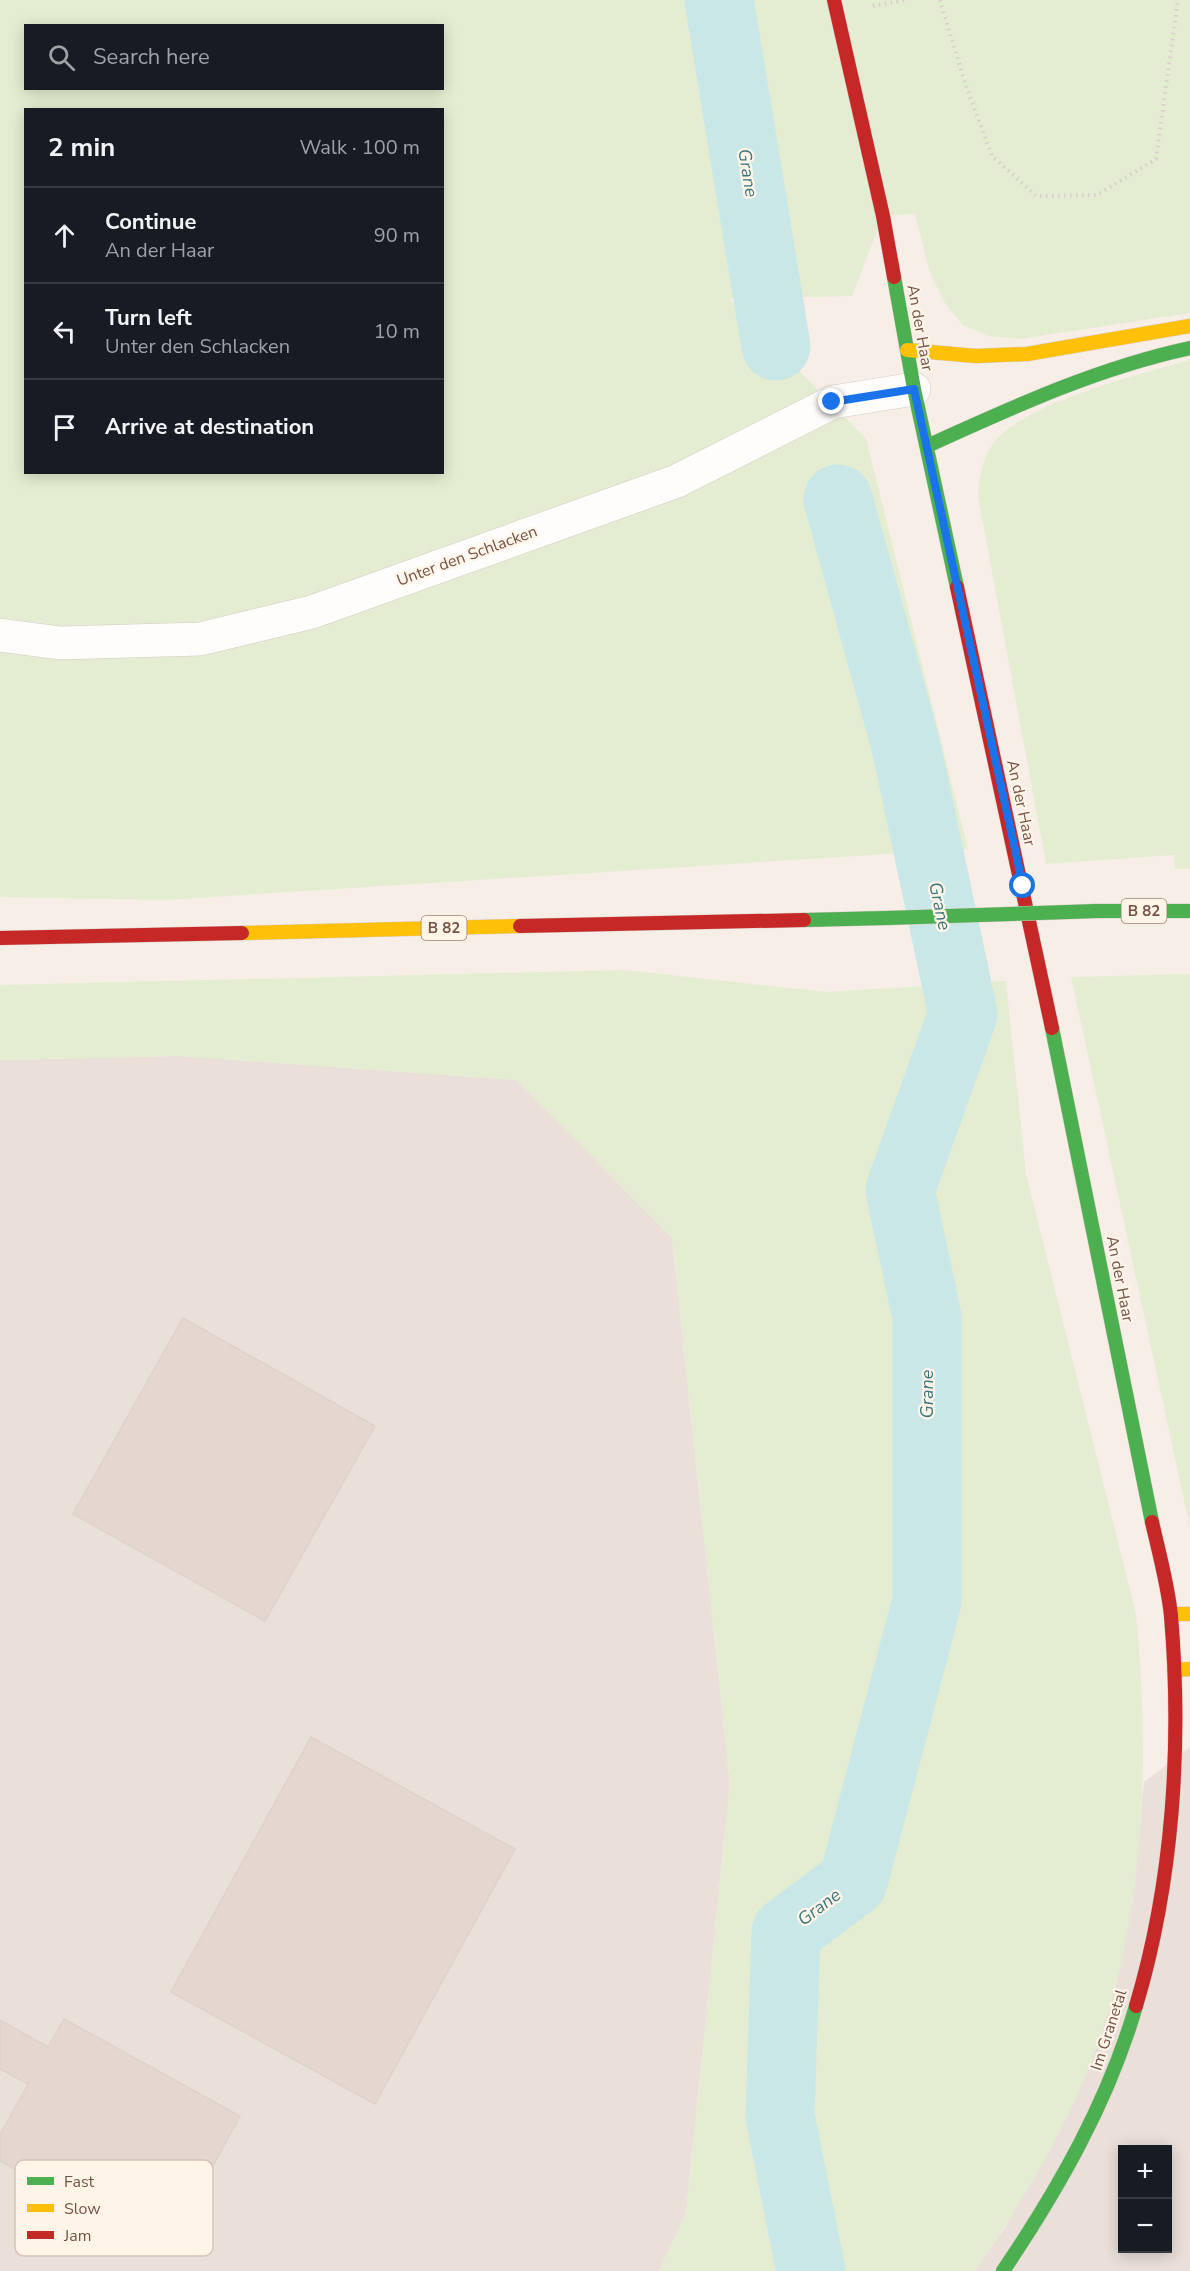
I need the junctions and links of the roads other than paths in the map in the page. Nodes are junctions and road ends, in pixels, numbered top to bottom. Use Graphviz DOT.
graph roads {
  1 [pos="834,0"];
  2 [pos="1190,326"];
  3 [pos="1190,348"];
  4 [pos="907,350"];
  5 [pos="914,389"];
  6 [pos="927,447"];
  7 [pos="0,635"];
  8 [pos="1190,911"];
  9 [pos="0,938"];
  10 [pos="1171,1614"];
  11 [pos="1190,1614"];
  12 [pos="1190,1669"];
  13 [pos="1174,1670"];
  14 [pos="1003,2271"];
  1 -- 4 [label="main road, An der Haar"];
  2 -- 4 [label="main road"];
  3 -- 6 [label="main road"];
  4 -- 5 [label="main road, An der Haar"];
  5 -- 6 [label="main road, An der Haar"];
  5 -- 7 [label="street, Unter den Schlacken"];
  6 -- 10 [label="main road, An der Haar"];
  8 -- 9 [label="main road, B 82, bridge"];
  10 -- 11 [label="main road"];
  10 -- 13 [label="main road, An der Haar"];
  12 -- 13 [label="main road"];
  13 -- 14 [label="main road, Im Granetal"];
}
